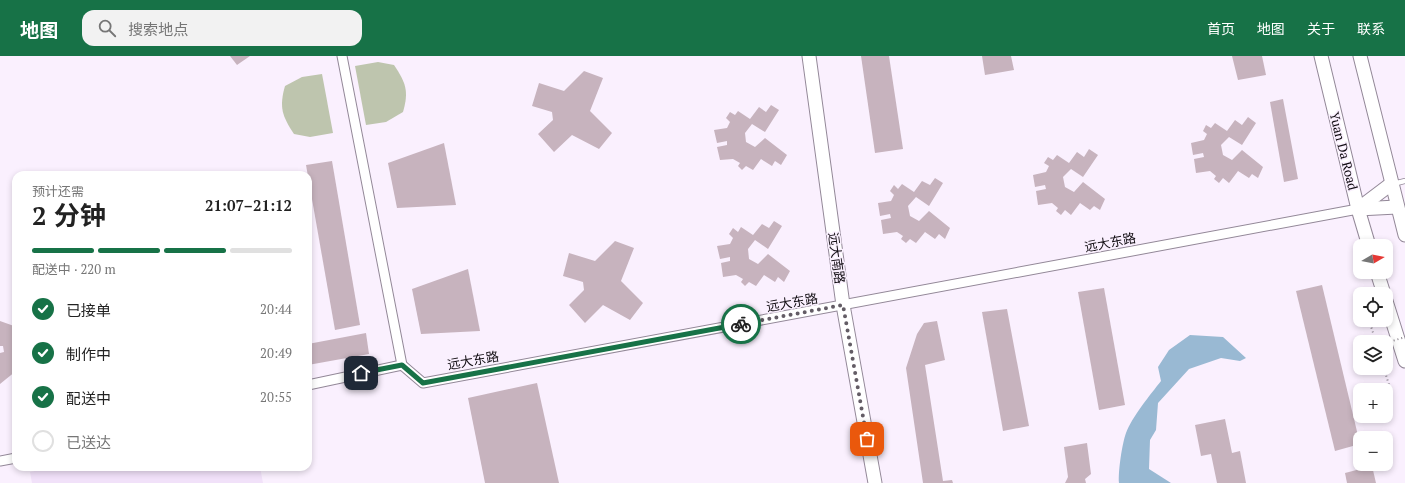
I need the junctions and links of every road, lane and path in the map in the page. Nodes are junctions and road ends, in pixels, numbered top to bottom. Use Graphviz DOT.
graph roads {
  1 [pos="342,56"];
  2 [pos="809,56"];
  3 [pos="1321,56"];
  4 [pos="1360,56"];
  5 [pos="1405,181"];
  6 [pos="1391,184"];
  7 [pos="1401,206"];
  8 [pos="1358,209"];
  9 [pos="1405,235"];
  10 [pos="1367,239"];
  11 [pos="843,305"];
  12 [pos="1393,323"];
  13 [pos="1405,337"];
  14 [pos="1393,340"];
  15 [pos="1405,361"];
  16 [pos="402,365"];
  17 [pos="312,384"];
  18 [pos="12,459"];
  19 [pos="0,461"];
  20 [pos="875,483"];
  1 -- 16 [label="street"];
  2 -- 11 [label="street, 远大南路"];
  3 -- 8 [label="street, Yuan Da Road"];
  4 -- 6 [label="street"];
  5 -- 6 [label="lane"];
  6 -- 7 [label="street"];
  6 -- 8 [label="street"];
  7 -- 8 [label="street"];
  7 -- 9 [label="street"];
  8 -- 10 [label="street, Yuan Da Road"];
  8 -- 11 [label="street, 远大东路"];
  11 -- 16 [label="street, 远大东路"];
  11 -- 20 [label="street, 远大南路"];
  12 -- 15 [label="street"];
  13 -- 14 [label="path, bridge"];
  16 -- 17 [label="street"];
  18 -- 19 [label="street"];
}
